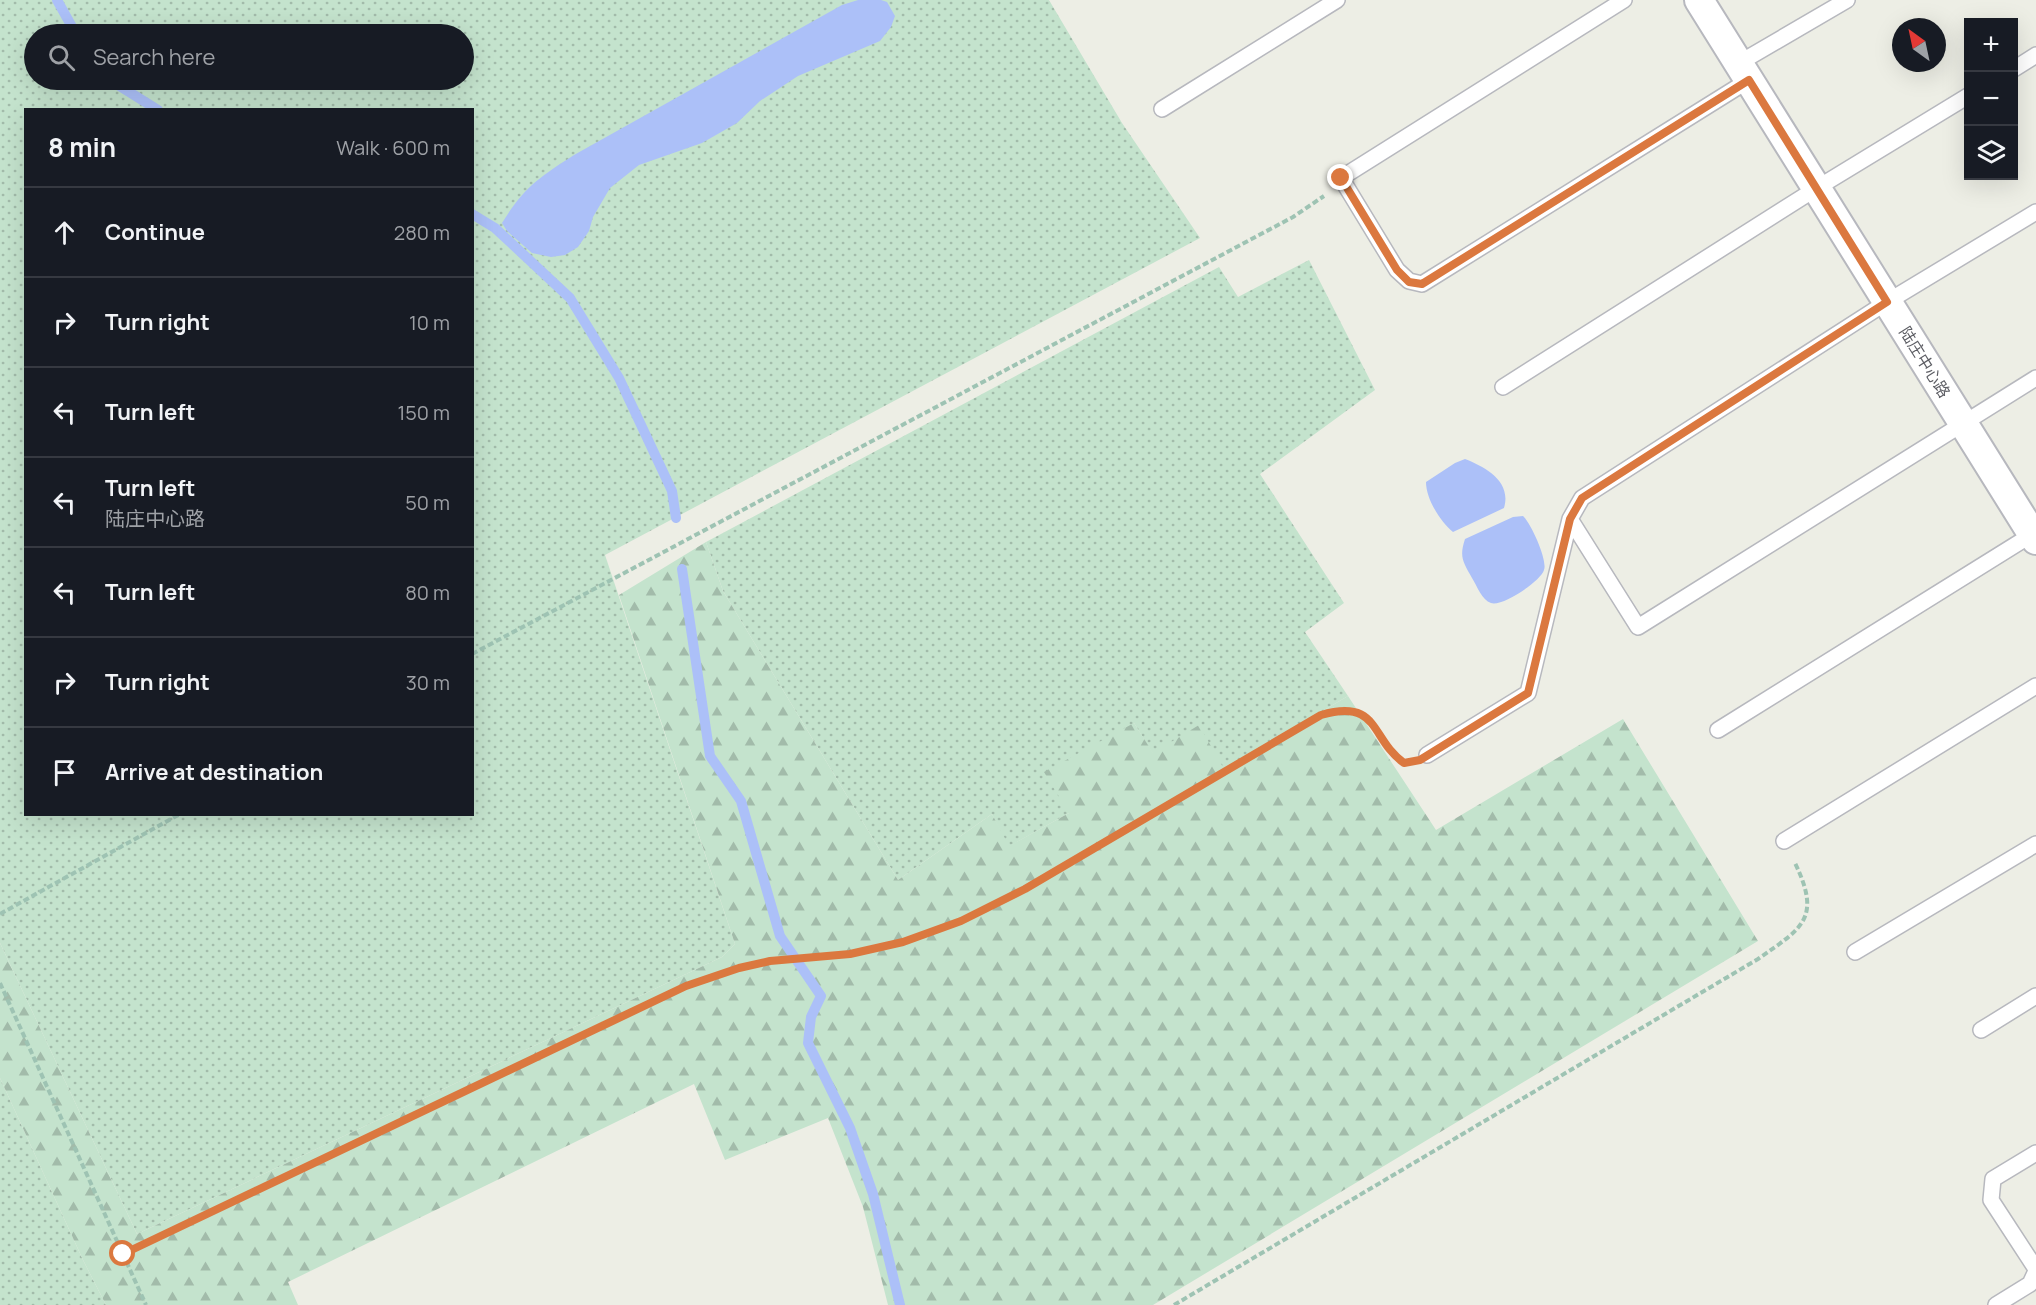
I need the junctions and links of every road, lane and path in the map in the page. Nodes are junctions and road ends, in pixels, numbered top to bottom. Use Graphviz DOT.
graph roads {
  1 [pos="1337,0"];
  2 [pos="1624,0"];
  3 [pos="1699,0"];
  4 [pos="1847,0"];
  5 [pos="2036,55"];
  6 [pos="2018,66"];
  7 [pos="1744,71"];
  8 [pos="1964,98"];
  9 [pos="1162,109"];
  10 [pos="1341,178"];
  11 [pos="1817,188"];
  12 [pos="2036,212"];
  13 [pos="1887,302"];
  14 [pos="2036,378"];
  15 [pos="1503,387"];
  16 [pos="1963,424"];
  17 [pos="1570,519"];
  18 [pos="2035,536"];
  19 [pos="474,653"];
  20 [pos="2036,686"];
  21 [pos="1718,730"];
  22 [pos="1427,755"];
  23 [pos="176,816"];
  24 [pos="1784,841"];
  25 [pos="2036,843"];
  26 [pos="0,914"];
  27 [pos="1855,952"];
  28 [pos="0,982"];
  29 [pos="2036,996"];
  30 [pos="1981,1030"];
  31 [pos="2036,1153"];
  32 [pos="123,1254"];
  33 [pos="2036,1270"];
  34 [pos="146,1305"];
  35 [pos="1174,1305"];
  36 [pos="1996,1305"];
  1 -- 9 [label="lane"];
  2 -- 10 [label="lane"];
  3 -- 7 [label="street, 陆庄中心路"];
  4 -- 7 [label="lane"];
  5 -- 6 [label="lane"];
  7 -- 10 [label="lane"];
  7 -- 11 [label="street, 陆庄中心路"];
  8 -- 11 [label="lane"];
  10 -- 19 [label="path"];
  11 -- 13 [label="street, 陆庄中心路"];
  11 -- 15 [label="lane"];
  12 -- 13 [label="lane"];
  13 -- 16 [label="street, 陆庄中心路"];
  13 -- 17 [label="lane"];
  14 -- 16 [label="lane"];
  16 -- 17 [label="lane"];
  16 -- 18 [label="street, 陆庄中心路"];
  17 -- 22 [label="lane"];
  18 -- 21 [label="lane"];
  20 -- 24 [label="lane"];
  22 -- 32 [label="path"];
  23 -- 26 [label="path"];
  24 -- 35 [label="path"];
  25 -- 27 [label="lane"];
  28 -- 32 [label="path"];
  29 -- 30 [label="lane"];
  31 -- 33 [label="lane"];
  32 -- 34 [label="path"];
  33 -- 36 [label="lane"];
}
